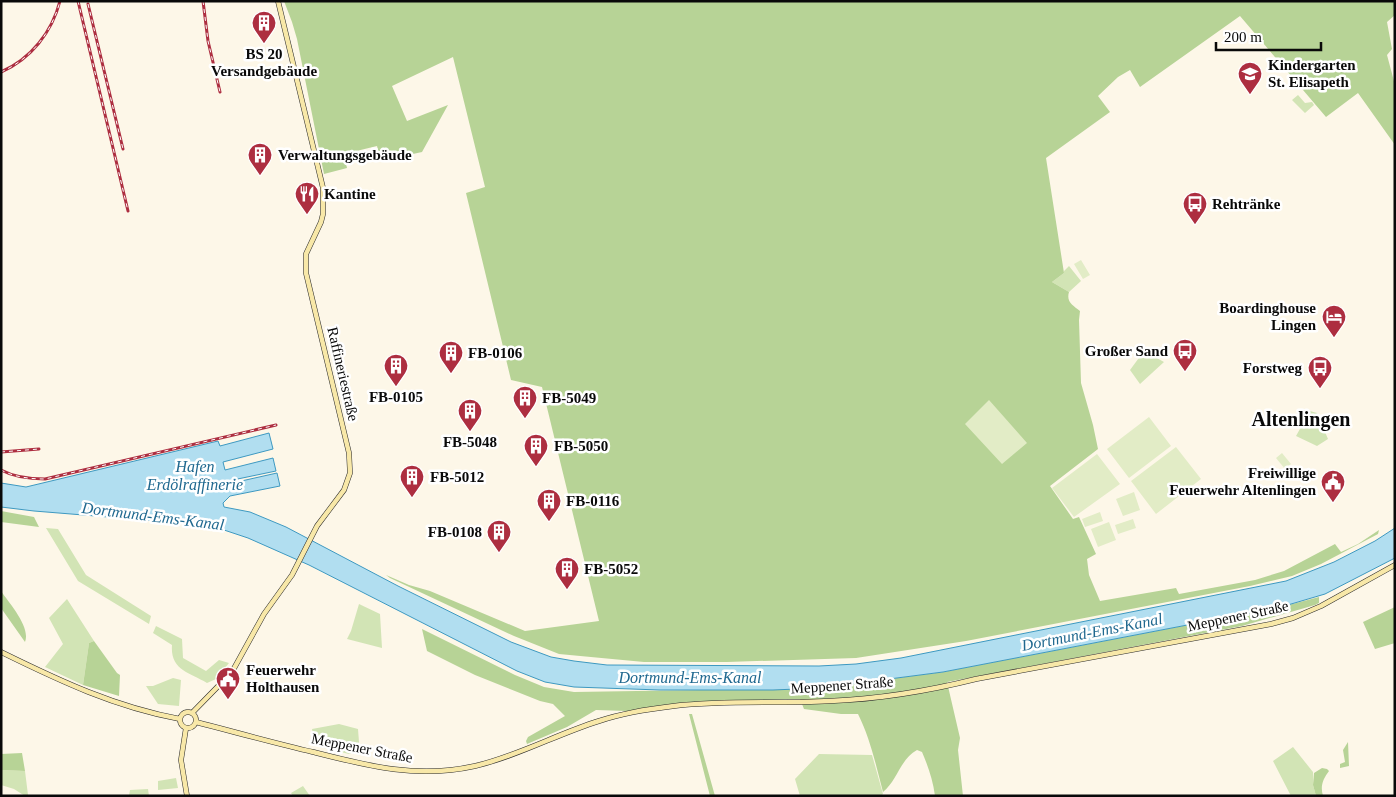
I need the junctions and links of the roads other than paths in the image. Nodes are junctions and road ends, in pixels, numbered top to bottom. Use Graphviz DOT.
graph roads {
  1 [pos="278,1"];
  2 [pos="1395,565"];
  3 [pos="1,652"];
  4 [pos="192,713"];
  5 [pos="180,719"];
  6 [pos="196,722"];
  7 [pos="186,728"];
  8 [pos="187,796"];
  1 -- 4 [label="main road, Raffineriestraße"];
  2 -- 6 [label="main road, Meppener Straße"];
  3 -- 5 [label="main road"];
  4 -- 5 [label="main road"];
  4 -- 6 [label="main road"];
  5 -- 7 [label="main road"];
  6 -- 7 [label="main road"];
  7 -- 8 [label="main road"];
}
